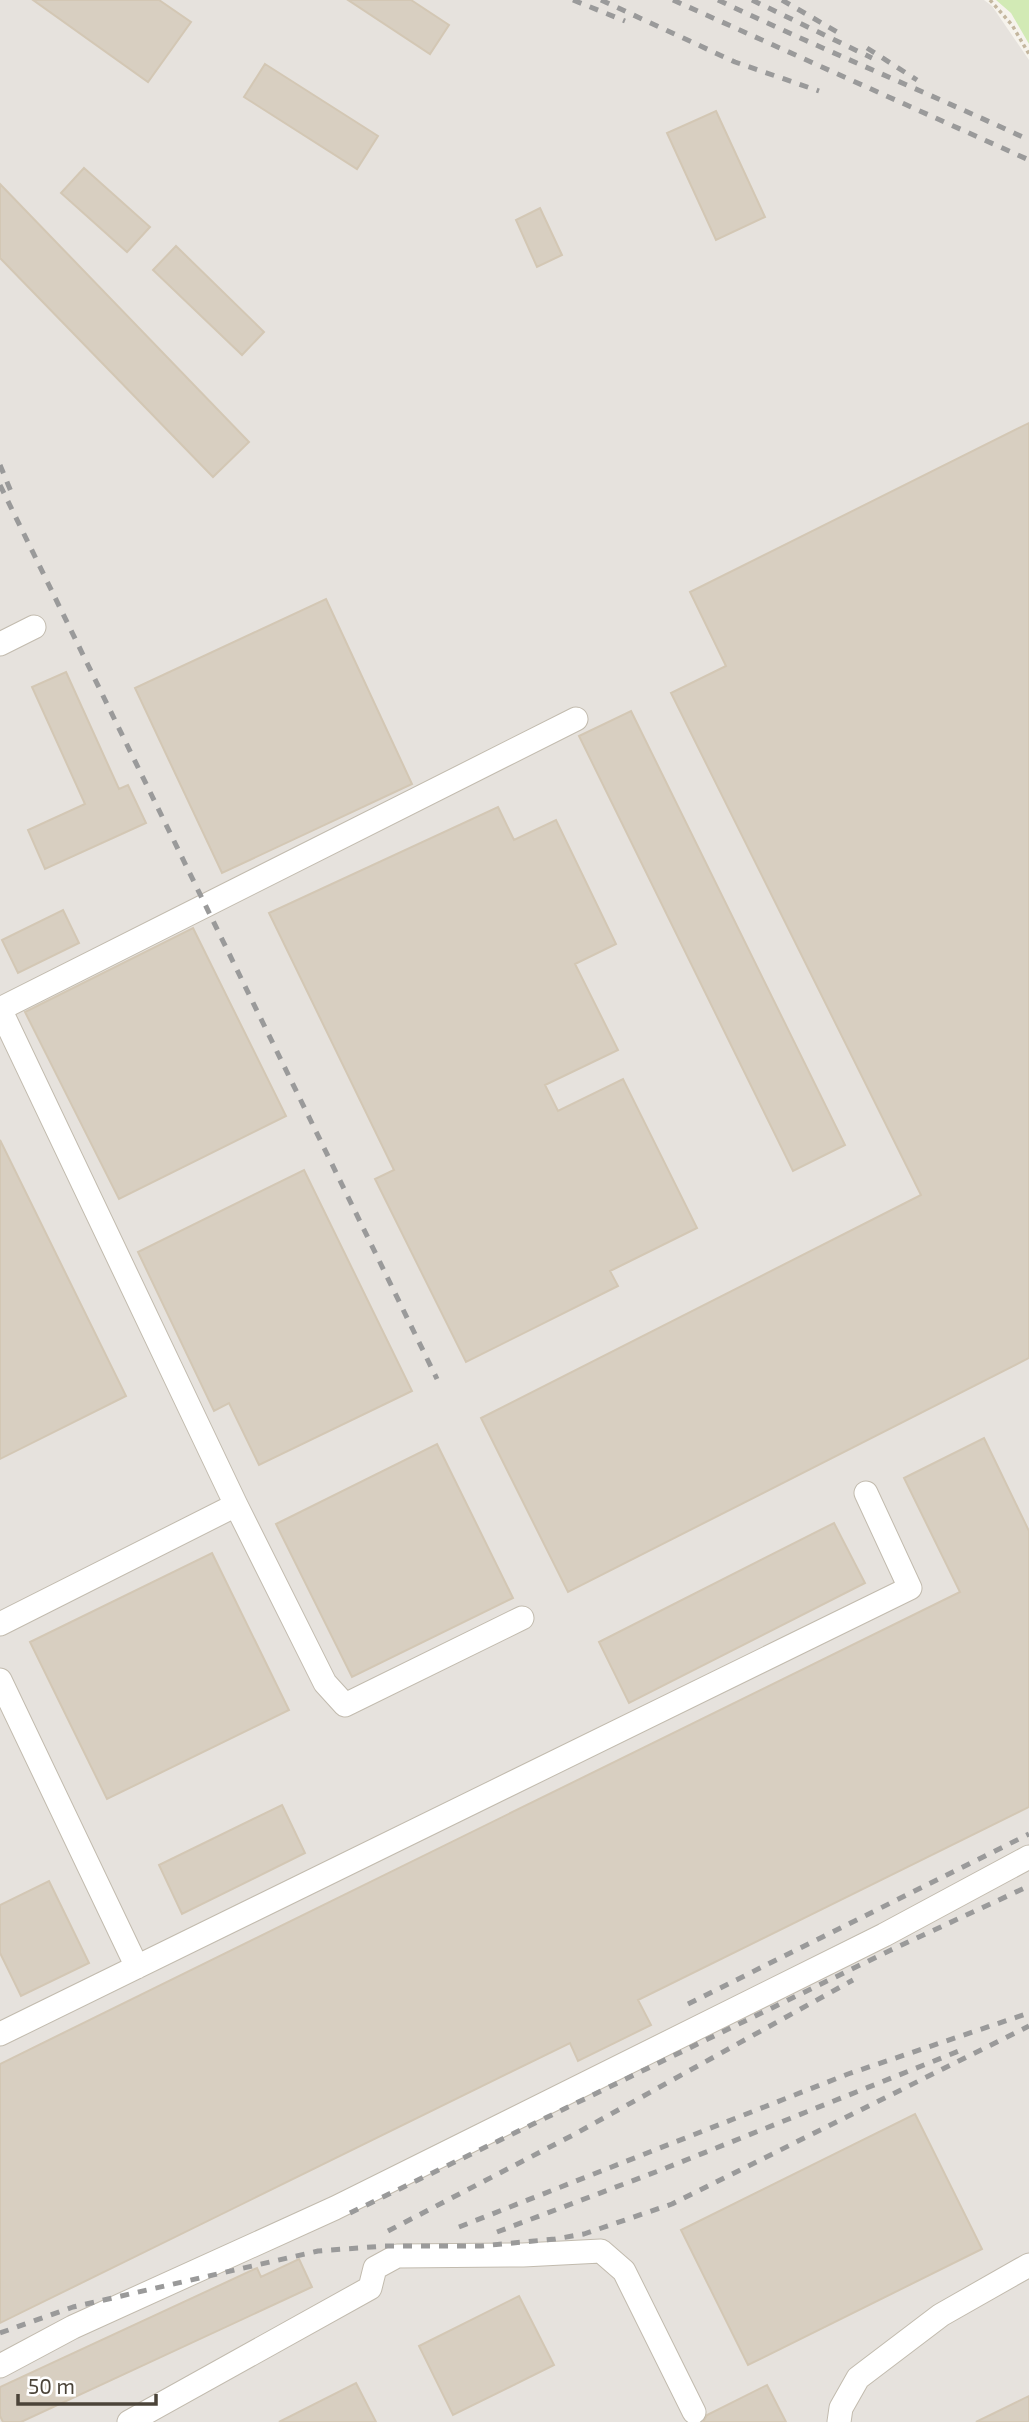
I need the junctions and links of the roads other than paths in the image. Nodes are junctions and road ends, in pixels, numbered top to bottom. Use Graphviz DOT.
graph roads {
  1 [pos="34,627"];
  2 [pos="0,644"];
  3 [pos="576,719"];
  4 [pos="866,1493"];
  5 [pos="236,1505"];
  6 [pos="522,1618"];
  7 [pos="2,1619"];
  8 [pos="0,1680"];
  9 [pos="1029,1857"];
  10 [pos="137,1967"];
  11 [pos="0,2034"];
  12 [pos="1029,2265"];
  13 [pos="0,2365"];
  14 [pos="694,2412"];
  15 [pos="129,2422"];
  16 [pos="839,2422"];
  1 -- 2 [label="lane"];
  3 -- 5 [label="lane"];
  4 -- 10 [label="lane"];
  5 -- 6 [label="lane"];
  5 -- 7 [label="lane"];
  8 -- 10 [label="lane"];
  9 -- 13 [label="lane"];
  10 -- 11 [label="lane"];
  12 -- 16 [label="lane"];
  14 -- 15 [label="lane"];
}
